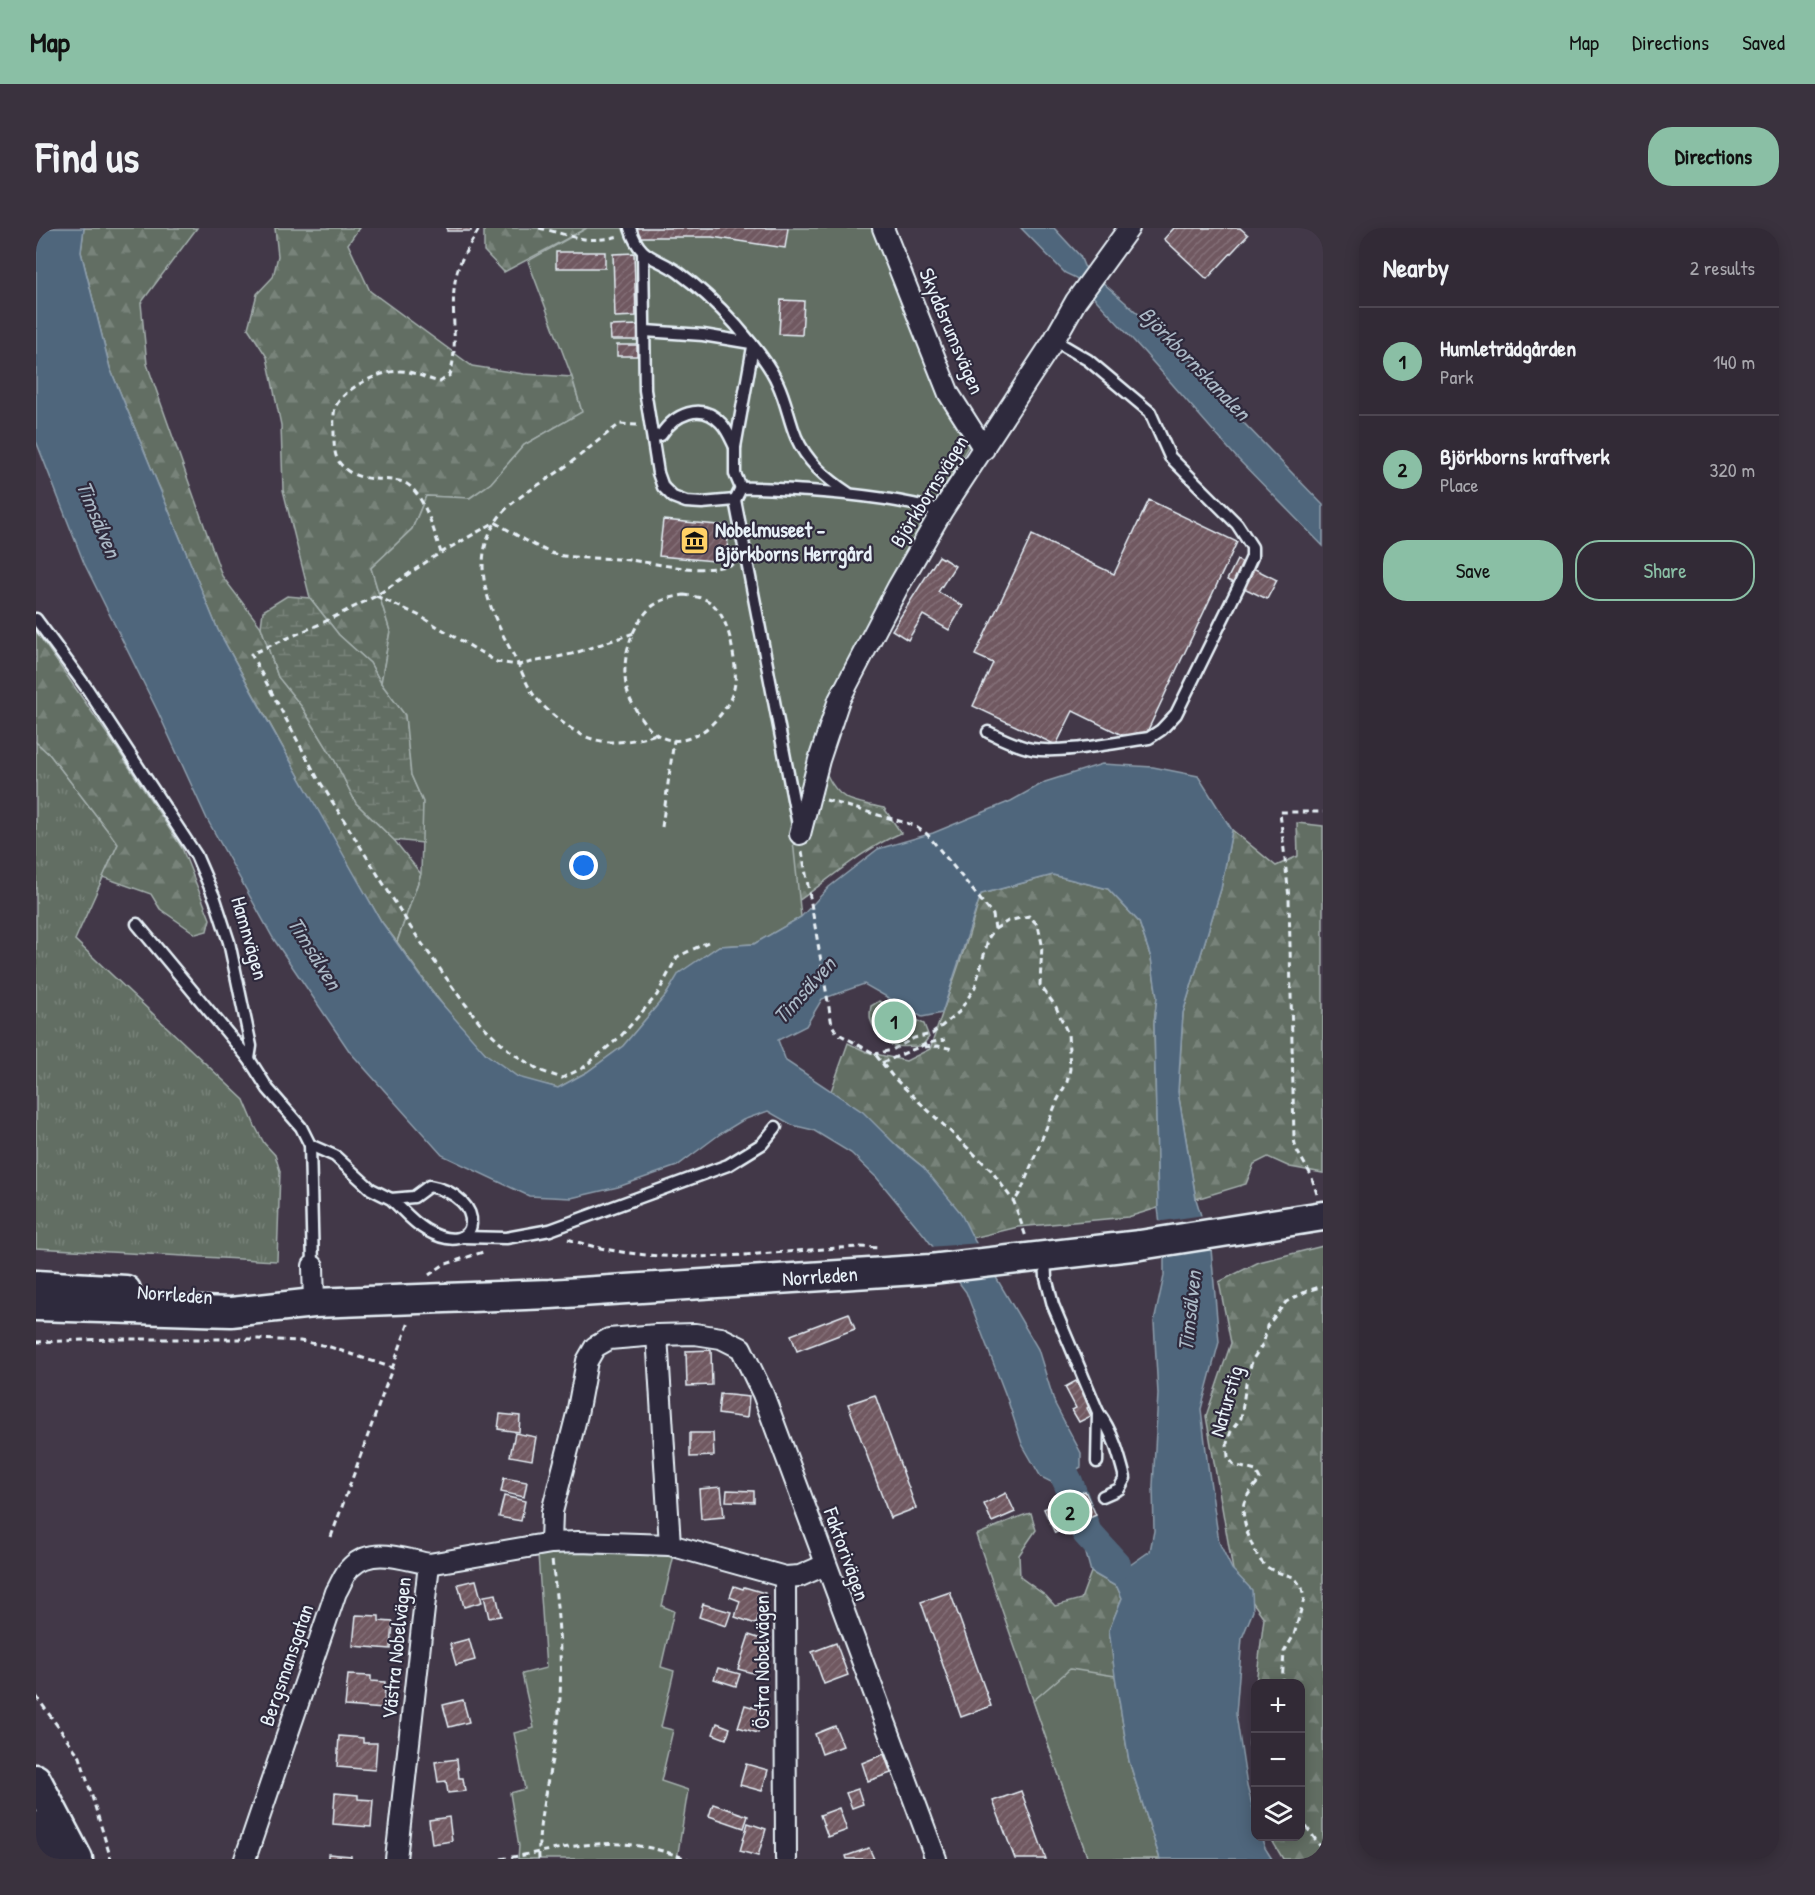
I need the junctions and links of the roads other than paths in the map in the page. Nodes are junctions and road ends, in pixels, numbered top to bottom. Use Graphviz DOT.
graph roads {
  1 [pos="883,228"];
  2 [pos="1129,228"];
  3 [pos="630,229"];
  4 [pos="643,252"];
  5 [pos="645,332"];
  6 [pos="1054,340"];
  7 [pos="752,345"];
  8 [pos="653,431"];
  9 [pos="735,447"];
  10 [pos="984,449"];
  11 [pos="741,488"];
  12 [pos="849,494"];
  13 [pos="735,500"];
  14 [pos="942,511"];
  15 [pos="36,619"];
  16 [pos="988,732"];
  17 [pos="800,834"];
  18 [pos="137,924"];
  19 [pos="249,1059"];
  20 [pos="776,1127"];
  21 [pos="310,1145"];
  22 [pos="391,1199"];
  23 [pos="1320,1205"];
  24 [pos="462,1237"];
  25 [pos="1036,1247"];
  26 [pos="313,1266"];
  27 [pos="36,1285"];
  28 [pos="314,1303"];
  29 [pos="36,1306"];
  30 [pos="657,1335"];
  31 [pos="1098,1412"];
  32 [pos="1097,1462"];
  33 [pos="1103,1496"];
  34 [pos="550,1543"];
  35 [pos="670,1545"];
  36 [pos="429,1564"];
  37 [pos="825,1565"];
  38 [pos="785,1577"];
  39 [pos="36,1779"];
  40 [pos="36,1826"];
  41 [pos="52,1859"];
  42 [pos="78,1859"];
  43 [pos="245,1859"];
  44 [pos="396,1859"];
  45 [pos="786,1859"];
  46 [pos="936,1859"];
  1 -- 10 [label="street, Skyddsrumsvägen"];
  2 -- 6 [label="street, Björkbornsvägen"];
  3 -- 4 [label="lane"];
  4 -- 5 [label="lane"];
  4 -- 7 [label="lane"];
  5 -- 7 [label="lane"];
  5 -- 8 [label="lane"];
  6 -- 10 [label="street, Björkbornsvägen"];
  6 -- 16 [label="lane"];
  7 -- 9 [label="lane"];
  7 -- 12 [label="lane"];
  8 -- 9 [label="lane"];
  8 -- 13 [label="lane"];
  9 -- 11 [label="lane"];
  10 -- 14 [label="street, Björkbornsvägen"];
  11 -- 12 [label="lane"];
  11 -- 13 [label="lane"];
  12 -- 14 [label="lane"];
  13 -- 17 [label="lane"];
  14 -- 17 [label="street, Björkbornsvägen"];
  15 -- 19 [label="lane, Hamnvägen"];
  18 -- 19 [label="lane"];
  19 -- 21 [label="lane, Hamnvägen"];
  20 -- 24 [label="lane"];
  21 -- 22 [label="lane"];
  21 -- 26 [label="lane, Hamnvägen"];
  22 -- 24 [label="lane"];
  22 -- 24 [label="lane"];
  23 -- 25 [label="street, Norrleden"];
  25 -- 28 [label="street, Norrleden"];
  25 -- 31 [label="lane"];
  26 -- 28 [label="street, Hamnvägen"];
  27 -- 28 [label="street, Norrleden"];
  28 -- 29 [label="street, Norrleden"];
  30 -- 34 [label="street"];
  30 -- 35 [label="street"];
  30 -- 37 [label="street, Faktorivägen"];
  31 -- 32 [label="lane"];
  31 -- 33 [label="lane"];
  34 -- 35 [label="street, Västra Nobelvägen"];
  34 -- 36 [label="street, Västra Nobelvägen"];
  35 -- 38 [label="street, Östra Nobelvägen"];
  36 -- 43 [label="street, Bergsmansgatan"];
  36 -- 44 [label="street, Västra Nobelvägen"];
  37 -- 38 [label="street"];
  37 -- 46 [label="street, Faktorivägen"];
  38 -- 45 [label="street, Östra Nobelvägen"];
  39 -- 42 [label="street"];
  40 -- 41 [label="street"];
}
